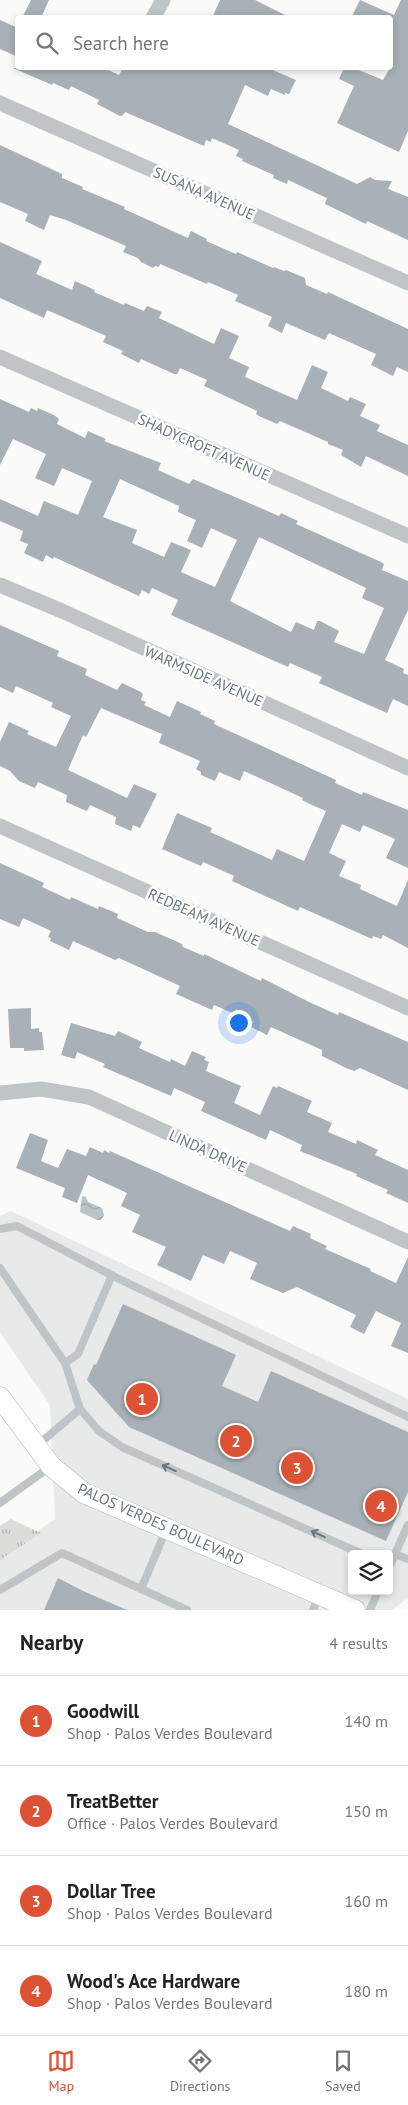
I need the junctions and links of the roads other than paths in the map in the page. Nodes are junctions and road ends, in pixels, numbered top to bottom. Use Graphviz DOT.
graph roads {
  1 [pos="163,0"];
  2 [pos="155,15"];
  3 [pos="0,103"];
  4 [pos="408,283"];
  5 [pos="0,358"];
  6 [pos="408,536"];
  7 [pos="0,585"];
  8 [pos="408,768"];
  9 [pos="0,826"];
  10 [pos="408,1008"];
  11 [pos="0,1093"];
  12 [pos="0,1229"];
  13 [pos="408,1242"];
  14 [pos="0,1268"];
  15 [pos="112,1275"];
  16 [pos="65,1363"];
  17 [pos="0,1397"];
  18 [pos="80,1409"];
  19 [pos="408,1416"];
  20 [pos="36,1446"];
  21 [pos="51,1466"];
  22 [pos="0,1503"];
  23 [pos="408,1526"];
  24 [pos="167,1528"];
  25 [pos="353,1550"];
  26 [pos="395,1554"];
  27 [pos="393,1558"];
  28 [pos="408,1559"];
  29 [pos="141,1589"];
  30 [pos="0,1590"];
  31 [pos="376,1595"];
  32 [pos="316,1602"];
  33 [pos="187,1610"];
  34 [pos="355,1610"];
  35 [pos="370,1610"];
  1 -- 2 [label="street"];
  3 -- 4 [label="street, SUSANA AVENUE"];
  5 -- 6 [label="street, SHADYCROFT AVENUE"];
  7 -- 8 [label="street, WARMSIDE AVENUE"];
  9 -- 10 [label="street, REDBEAM AVENUE"];
  11 -- 13 [label="street, LINDA DRIVE"];
  12 -- 15 [label="lane"];
  14 -- 16 [label="lane"];
  15 -- 16 [label="lane"];
  15 -- 19 [label="lane"];
  16 -- 18 [label="lane"];
  17 -- 20 [label="main road, PALOS VERDES BOULEVARD"];
  18 -- 20 [label="lane"];
  25 -- 18 [label="lane, one-way"];
  20 -- 21 [label="main road, PALOS VERDES BOULEVARD"];
  21 -- 22 [label="lane"];
  21 -- 24 [label="main road, PALOS VERDES BOULEVARD"];
  23 -- 26 [label="lane"];
  24 -- 29 [label="lane"];
  24 -- 32 [label="main road, PALOS VERDES BOULEVARD"];
  26 -- 27 [label="lane"];
  26 -- 28 [label="lane"];
  29 -- 30 [label="lane"];
  29 -- 33 [label="lane"];
  31 -- 35 [label="lane"];
  32 -- 34 [label="main road, PALOS VERDES BOULEVARD"];
}
